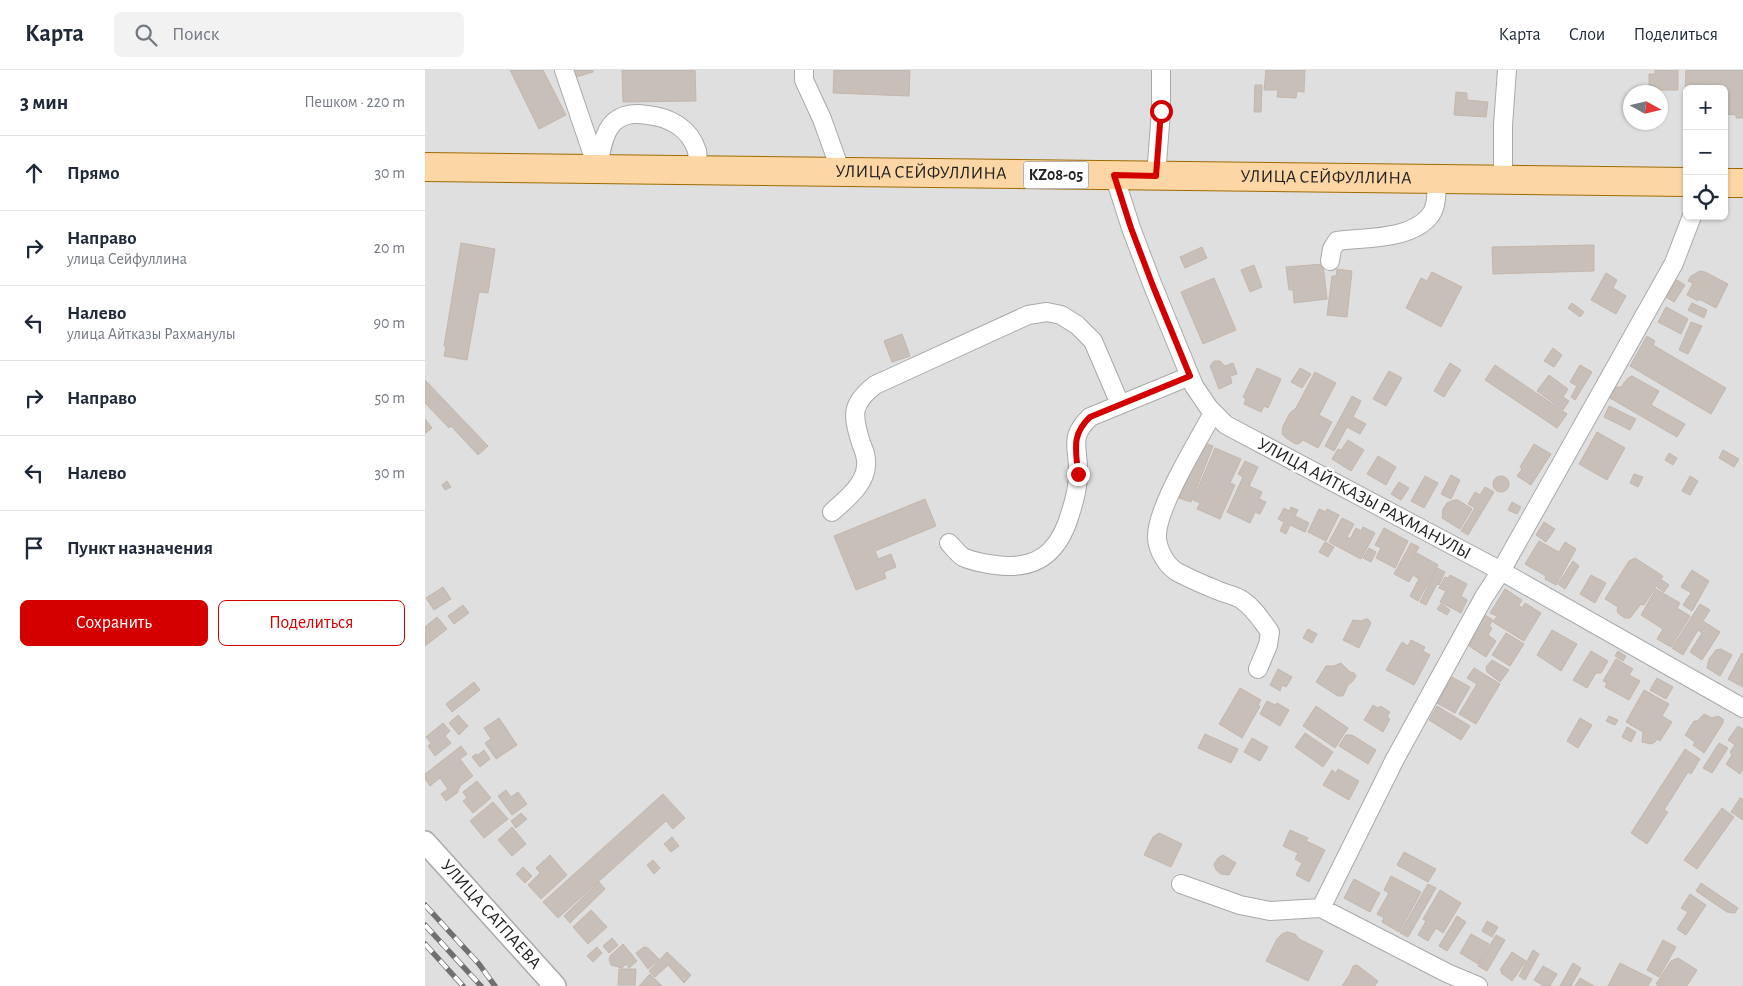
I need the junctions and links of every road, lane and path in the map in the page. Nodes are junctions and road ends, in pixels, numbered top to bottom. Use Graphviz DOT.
graph roads {
  1 [pos="564,70"];
  2 [pos="804,70"];
  3 [pos="1161,70"];
  4 [pos="1507,70"];
  5 [pos="425,167"];
  6 [pos="598,169"];
  7 [pos="698,170"];
  8 [pos="841,172"];
  9 [pos="1114,175"];
  10 [pos="1156,176"];
  11 [pos="1437,179"];
  12 [pos="1503,180"];
  13 [pos="1683,182"];
  14 [pos="1728,183"];
  15 [pos="1743,183"];
  16 [pos="1690,220"];
  17 [pos="1331,261"];
  18 [pos="1190,376"];
  19 [pos="1121,404"];
  20 [pos="1213,413"];
  21 [pos="832,512"];
  22 [pos="949,543"];
  23 [pos="1501,571"];
  24 [pos="1258,669"];
  25 [pos="1743,708"];
  26 [pos="425,842"];
  27 [pos="1181,884"];
  28 [pos="1321,908"];
  29 [pos="555,986"];
  30 [pos="1478,986"];
  1 -- 6 [label="street"];
  2 -- 8 [label="street"];
  3 -- 10 [label="street"];
  4 -- 12 [label="street"];
  5 -- 6 [label="main road, УЛИЦА СЕЙФУЛЛИНА / KZ08-05"];
  6 -- 7 [label="main road, УЛИЦА СЕЙФУЛЛИНА / KZ08-05"];
  6 -- 7 [label="street"];
  7 -- 8 [label="main road, УЛИЦА СЕЙФУЛЛИНА / KZ08-05"];
  8 -- 9 [label="main road, УЛИЦА СЕЙФУЛЛИНА / KZ08-05"];
  9 -- 10 [label="main road, УЛИЦА СЕЙФУЛЛИНА / KZ08-05"];
  9 -- 18 [label="street, УЛИЦА АЙТКАЗЫ РАХМАНУЛЫ"];
  10 -- 11 [label="main road, УЛИЦА СЕЙФУЛЛИНА / KZ08-05"];
  11 -- 12 [label="main road, УЛИЦА СЕЙФУЛЛИНА / KZ08-05"];
  11 -- 17 [label="street"];
  12 -- 13 [label="main road, УЛИЦА СЕЙФУЛЛИНА / KZ08-05"];
  14 -- 15 [label="main road"];
  16 -- 23 [label="street"];
  18 -- 19 [label="street"];
  18 -- 20 [label="street, УЛИЦА АЙТКАЗЫ РАХМАНУЛЫ"];
  19 -- 21 [label="street"];
  19 -- 22 [label="street"];
  20 -- 23 [label="street, УЛИЦА АЙТКАЗЫ РАХМАНУЛЫ"];
  20 -- 24 [label="street"];
  23 -- 25 [label="street, УЛИЦА АЙТКАЗЫ РАХМАНУЛЫ"];
  23 -- 28 [label="street"];
  26 -- 29 [label="street, УЛИЦА САТПАЕВА"];
  27 -- 28 [label="street"];
  28 -- 30 [label="street"];
}
